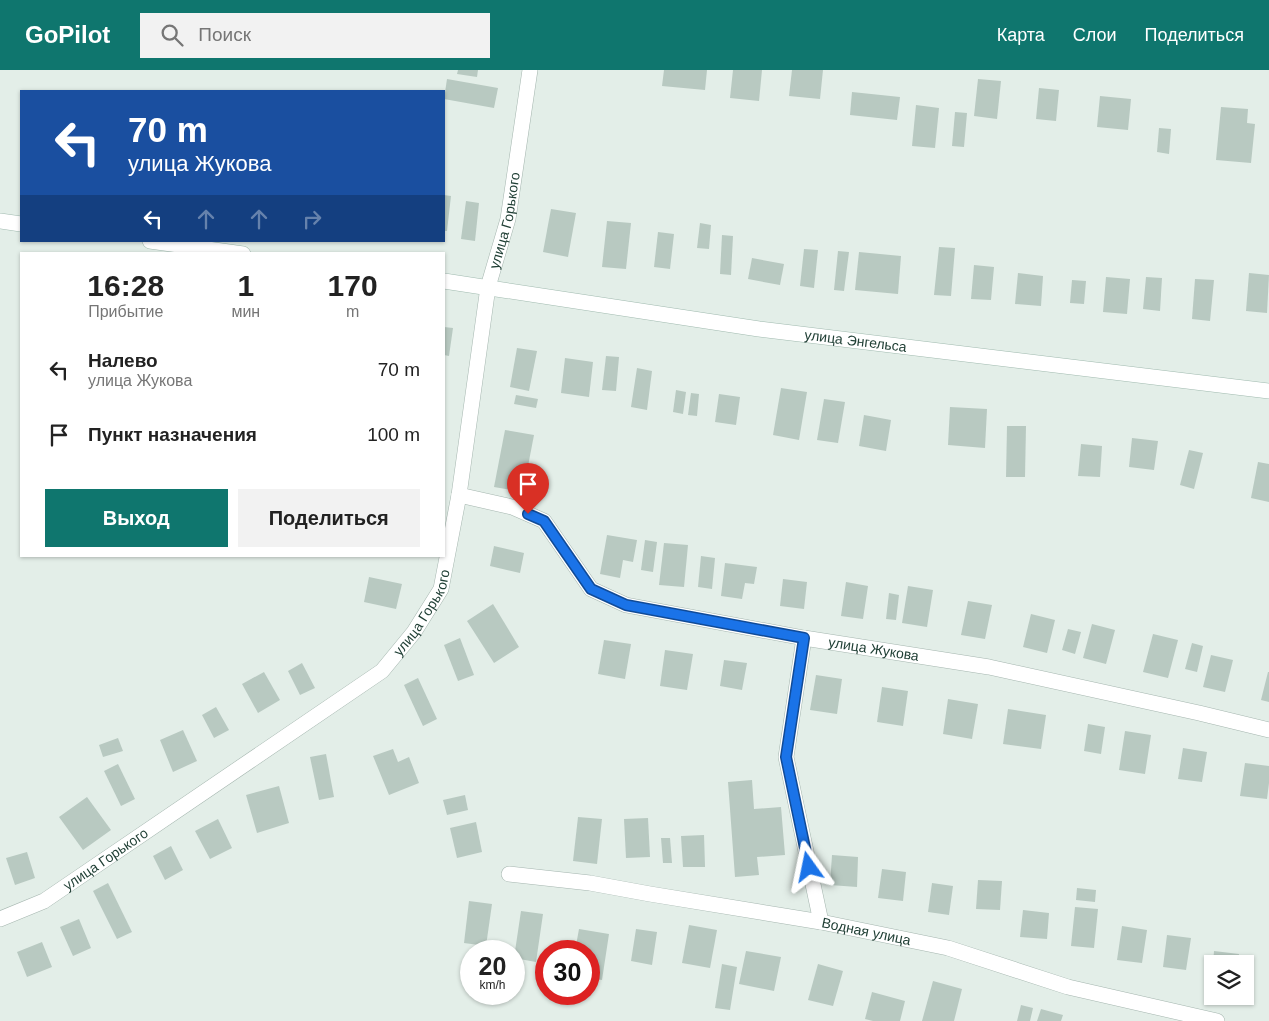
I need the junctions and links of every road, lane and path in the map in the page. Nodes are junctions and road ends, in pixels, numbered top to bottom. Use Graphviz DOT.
graph roads {
  1 [pos="530,70"];
  2 [pos="0,221"];
  3 [pos="20,224"];
  4 [pos="157,242"];
  5 [pos="229,252"];
  6 [pos="445,281"];
  7 [pos="488,287"];
  8 [pos="1269,391"];
  9 [pos="459,495"];
  10 [pos="804,638"];
  11 [pos="1269,730"];
  12 [pos="509,874"];
  13 [pos="0,919"];
  14 [pos="821,922"];
  15 [pos="1217,1021"];
  1 -- 7 [label="street, улица Горького"];
  2 -- 3 [label="street"];
  4 -- 5 [label="street"];
  6 -- 7 [label="street, улица Энгельса"];
  7 -- 8 [label="street, улица Энгельса"];
  7 -- 9 [label="street, улица Горького"];
  9 -- 10 [label="street, улица Жукова"];
  9 -- 13 [label="street, улица Горького"];
  10 -- 11 [label="street, улица Жукова"];
  10 -- 14 [label="street"];
  12 -- 14 [label="street, Водная улица"];
  14 -- 15 [label="street, Водная улица"];
}
